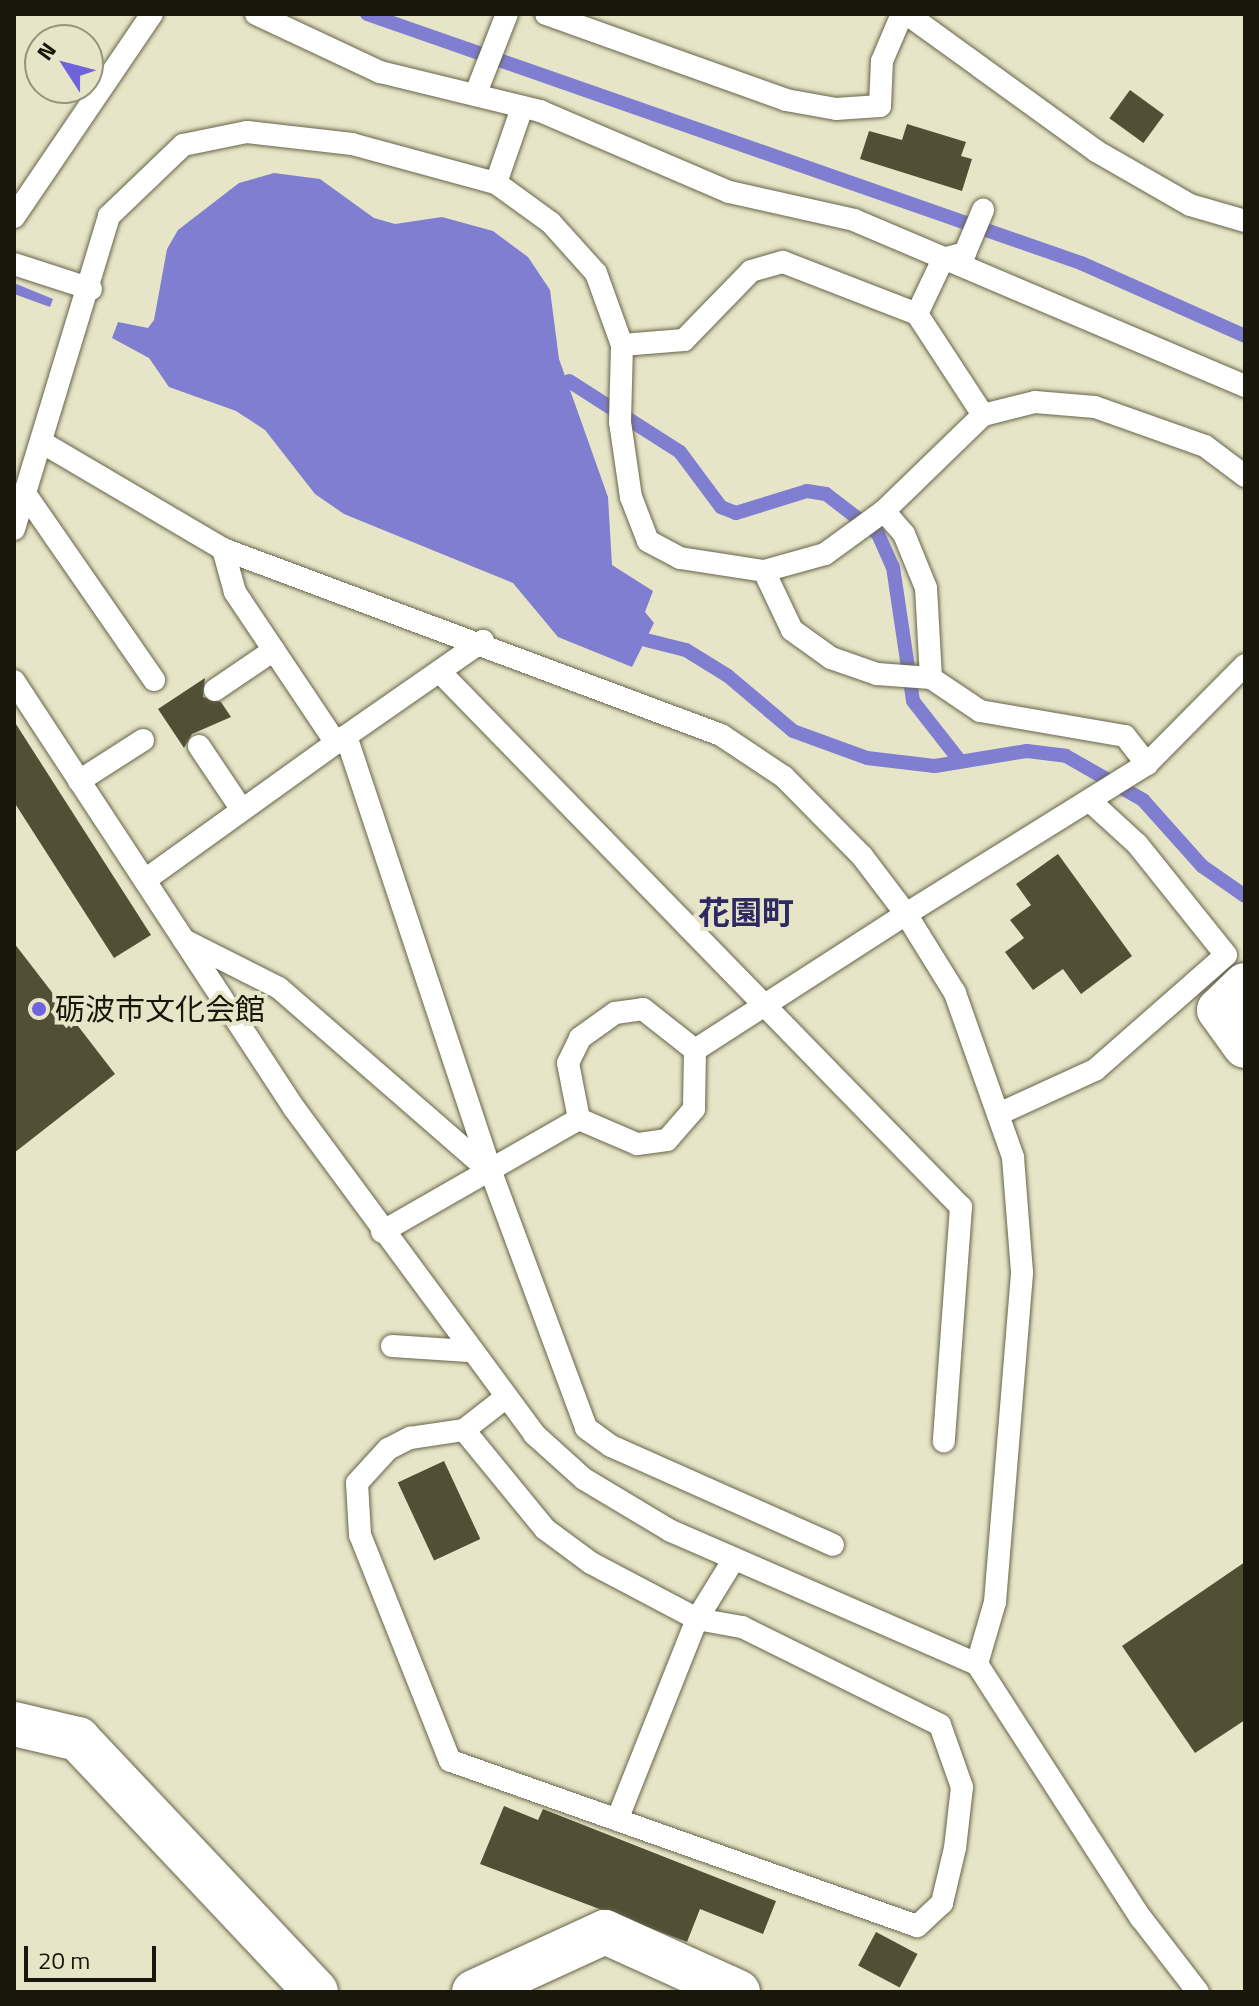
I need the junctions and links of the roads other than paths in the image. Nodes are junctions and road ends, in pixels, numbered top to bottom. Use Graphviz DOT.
graph roads {
  1 [pos="152,14"];
  2 [pos="256,14"];
  3 [pos="507,14"];
  4 [pos="546,14"];
  5 [pos="904,14"];
  6 [pos="589,22"];
  7 [pos="476,93"];
  8 [pos="521,111"];
  9 [pos="496,183"];
  10 [pos="983,210"];
  11 [pos="14,217"];
  12 [pos="1245,221"];
  13 [pos="943,259"];
  14 [pos="14,264"];
  15 [pos="91,289"];
  16 [pos="917,314"];
  17 [pos="622,345"];
  18 [pos="1245,386"];
  19 [pos="983,415"];
  20 [pos="43,443"];
  21 [pos="1245,476"];
  22 [pos="26,495"];
  23 [pos="884,511"];
  24 [pos="14,529"];
  25 [pos="223,549"];
  26 [pos="764,571"];
  27 [pos="483,641"];
  28 [pos="274,650"];
  29 [pos="1245,665"];
  30 [pos="440,672"];
  31 [pos="931,678"];
  32 [pos="154,680"];
  33 [pos="14,681"];
  34 [pos="215,690"];
  35 [pos="341,739"];
  36 [pos="143,740"];
  37 [pos="199,746"];
  38 [pos="1147,764"];
  39 [pos="79,781"];
  40 [pos="1091,802"];
  41 [pos="242,810"];
  42 [pos="145,880"];
  43 [pos="906,914"];
  44 [pos="183,940"];
  45 [pos="1245,985"];
  46 [pos="770,1003"];
  47 [pos="1245,1046"];
  48 [pos="695,1050"];
  49 [pos="1001,1113"];
  50 [pos="579,1119"];
  51 [pos="491,1172"];
  52 [pos="382,1232"];
  53 [pos="392,1346"];
  54 [pos="469,1351"];
  55 [pos="505,1398"];
  56 [pos="464,1430"];
  57 [pos="944,1441"];
  58 [pos="833,1545"];
  59 [pos="734,1559"];
  60 [pos="697,1619"];
  61 [pos="977,1664"];
  62 [pos="14,1724"];
  63 [pos="619,1815"];
  64 [pos="316,1992"];
  65 [pos="474,1992"];
  66 [pos="738,1992"];
  67 [pos="1198,1992"];
  1 -- 11 [label="lane"];
  2 -- 7 [label="lane"];
  3 -- 7 [label="lane"];
  4 -- 6 [label="lane"];
  5 -- 6 [label="lane"];
  5 -- 12 [label="lane"];
  7 -- 8 [label="lane"];
  8 -- 9 [label="lane"];
  8 -- 13 [label="lane"];
  9 -- 15 [label="lane"];
  9 -- 17 [label="lane"];
  10 -- 13 [label="lane"];
  13 -- 16 [label="lane"];
  13 -- 18 [label="lane"];
  14 -- 15 [label="lane"];
  15 -- 20 [label="lane"];
  16 -- 17 [label="lane"];
  16 -- 19 [label="lane"];
  17 -- 26 [label="lane"];
  19 -- 21 [label="lane"];
  19 -- 23 [label="lane"];
  20 -- 22 [label="lane"];
  20 -- 25 [label="lane"];
  22 -- 24 [label="lane"];
  22 -- 32 [label="lane"];
  23 -- 26 [label="lane"];
  23 -- 31 [label="lane"];
  25 -- 27 [label="lane"];
  25 -- 28 [label="lane"];
  26 -- 31 [label="lane"];
  27 -- 30 [label="lane"];
  27 -- 43 [label="lane"];
  28 -- 34 [label="lane"];
  28 -- 35 [label="lane"];
  29 -- 38 [label="lane"];
  30 -- 35 [label="lane"];
  30 -- 46 [label="lane"];
  31 -- 38 [label="lane"];
  33 -- 39 [label="lane"];
  35 -- 41 [label="lane"];
  35 -- 51 [label="lane"];
  36 -- 39 [label="lane"];
  37 -- 41 [label="lane"];
  38 -- 40 [label="lane"];
  39 -- 42 [label="lane"];
  40 -- 43 [label="lane"];
  40 -- 49 [label="lane"];
  41 -- 42 [label="lane"];
  42 -- 44 [label="lane"];
  43 -- 46 [label="lane"];
  43 -- 49 [label="lane"];
  44 -- 51 [label="lane"];
  44 -- 52 [label="lane"];
  45 -- 47 [label="street"];
  46 -- 48 [label="lane"];
  46 -- 57 [label="lane"];
  48 -- 50 [label="lane"];
  48 -- 50 [label="lane"];
  49 -- 61 [label="lane"];
  50 -- 51 [label="lane"];
  51 -- 52 [label="lane"];
  51 -- 58 [label="lane"];
  52 -- 54 [label="lane"];
  53 -- 54 [label="lane"];
  54 -- 55 [label="lane"];
  55 -- 56 [label="lane"];
  55 -- 59 [label="lane"];
  56 -- 60 [label="lane"];
  56 -- 63 [label="lane"];
  59 -- 60 [label="lane"];
  59 -- 61 [label="lane"];
  60 -- 63 [label="lane"];
  60 -- 63 [label="lane"];
  61 -- 67 [label="lane"];
  62 -- 64 [label="street"];
  65 -- 66 [label="street"];
}
